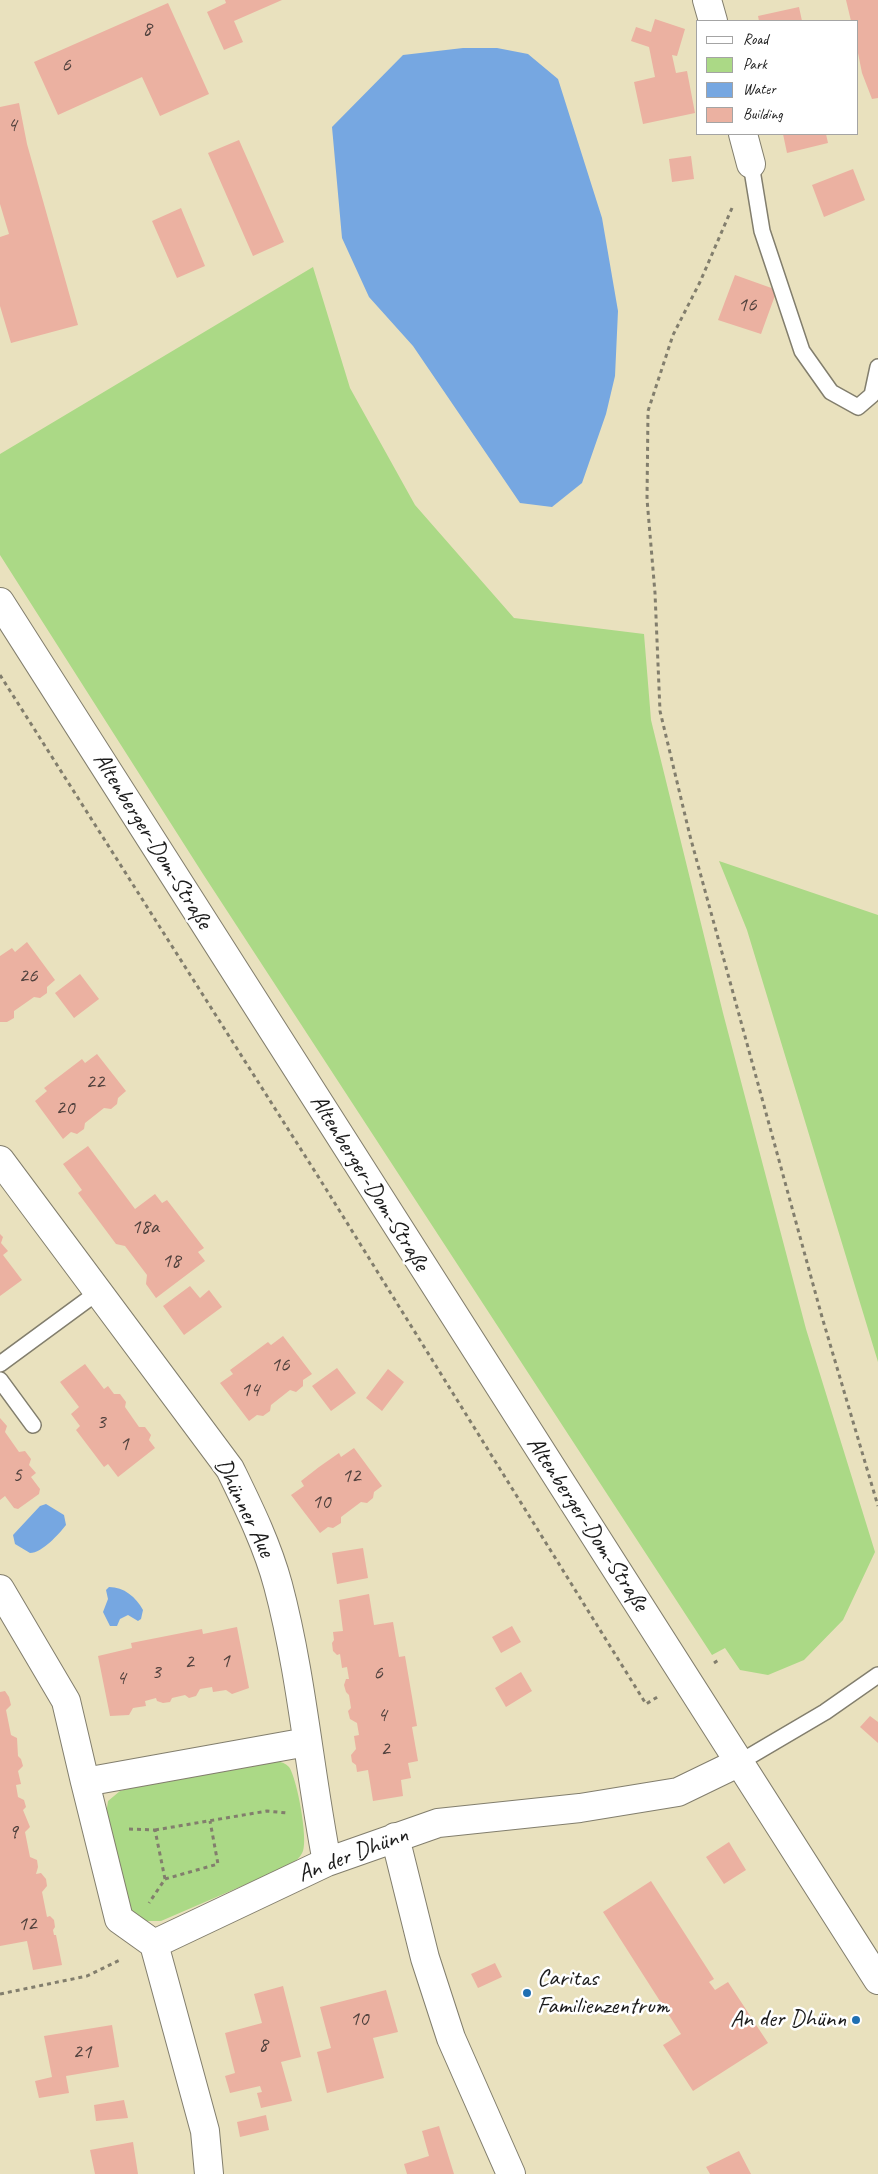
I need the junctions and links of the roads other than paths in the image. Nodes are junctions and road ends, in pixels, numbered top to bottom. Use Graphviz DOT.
graph roads {
  1 [pos="707,0"];
  2 [pos="713,20"];
  3 [pos="742,135"];
  4 [pos="751,164"];
  5 [pos="878,367"];
  6 [pos="0,602"];
  7 [pos="0,1160"];
  8 [pos="98,1292"];
  9 [pos="0,1364"];
  10 [pos="0,1380"];
  11 [pos="33,1425"];
  12 [pos="0,1588"];
  13 [pos="878,1675"];
  14 [pos="307,1742"];
  15 [pos="740,1762"];
  16 [pos="85,1782"];
  17 [pos="395,1837"];
  18 [pos="327,1862"];
  19 [pos="154,1944"];
  20 [pos="878,1980"];
  21 [pos="209,2174"];
  22 [pos="511,2174"];
  1 -- 2 [label="street"];
  3 -- 4 [label="street"];
  4 -- 5 [label="lane"];
  6 -- 15 [label="street, Altenberger-Dom-Straße"];
  7 -- 8 [label="street, Dhünner Aue"];
  8 -- 9 [label="lane"];
  8 -- 14 [label="street, Dhünner Aue"];
  10 -- 11 [label="lane"];
  12 -- 16 [label="street"];
  13 -- 15 [label="lane"];
  14 -- 16 [label="street"];
  14 -- 18 [label="street, Dhünner Aue"];
  15 -- 17 [label="street, An der Dhünn"];
  15 -- 20 [label="street, Altenberger-Dom-Straße"];
  16 -- 19 [label="street"];
  17 -- 18 [label="street, An der Dhünn"];
  17 -- 22 [label="street"];
  18 -- 19 [label="street, An der Dhünn"];
  19 -- 21 [label="street"];
}
